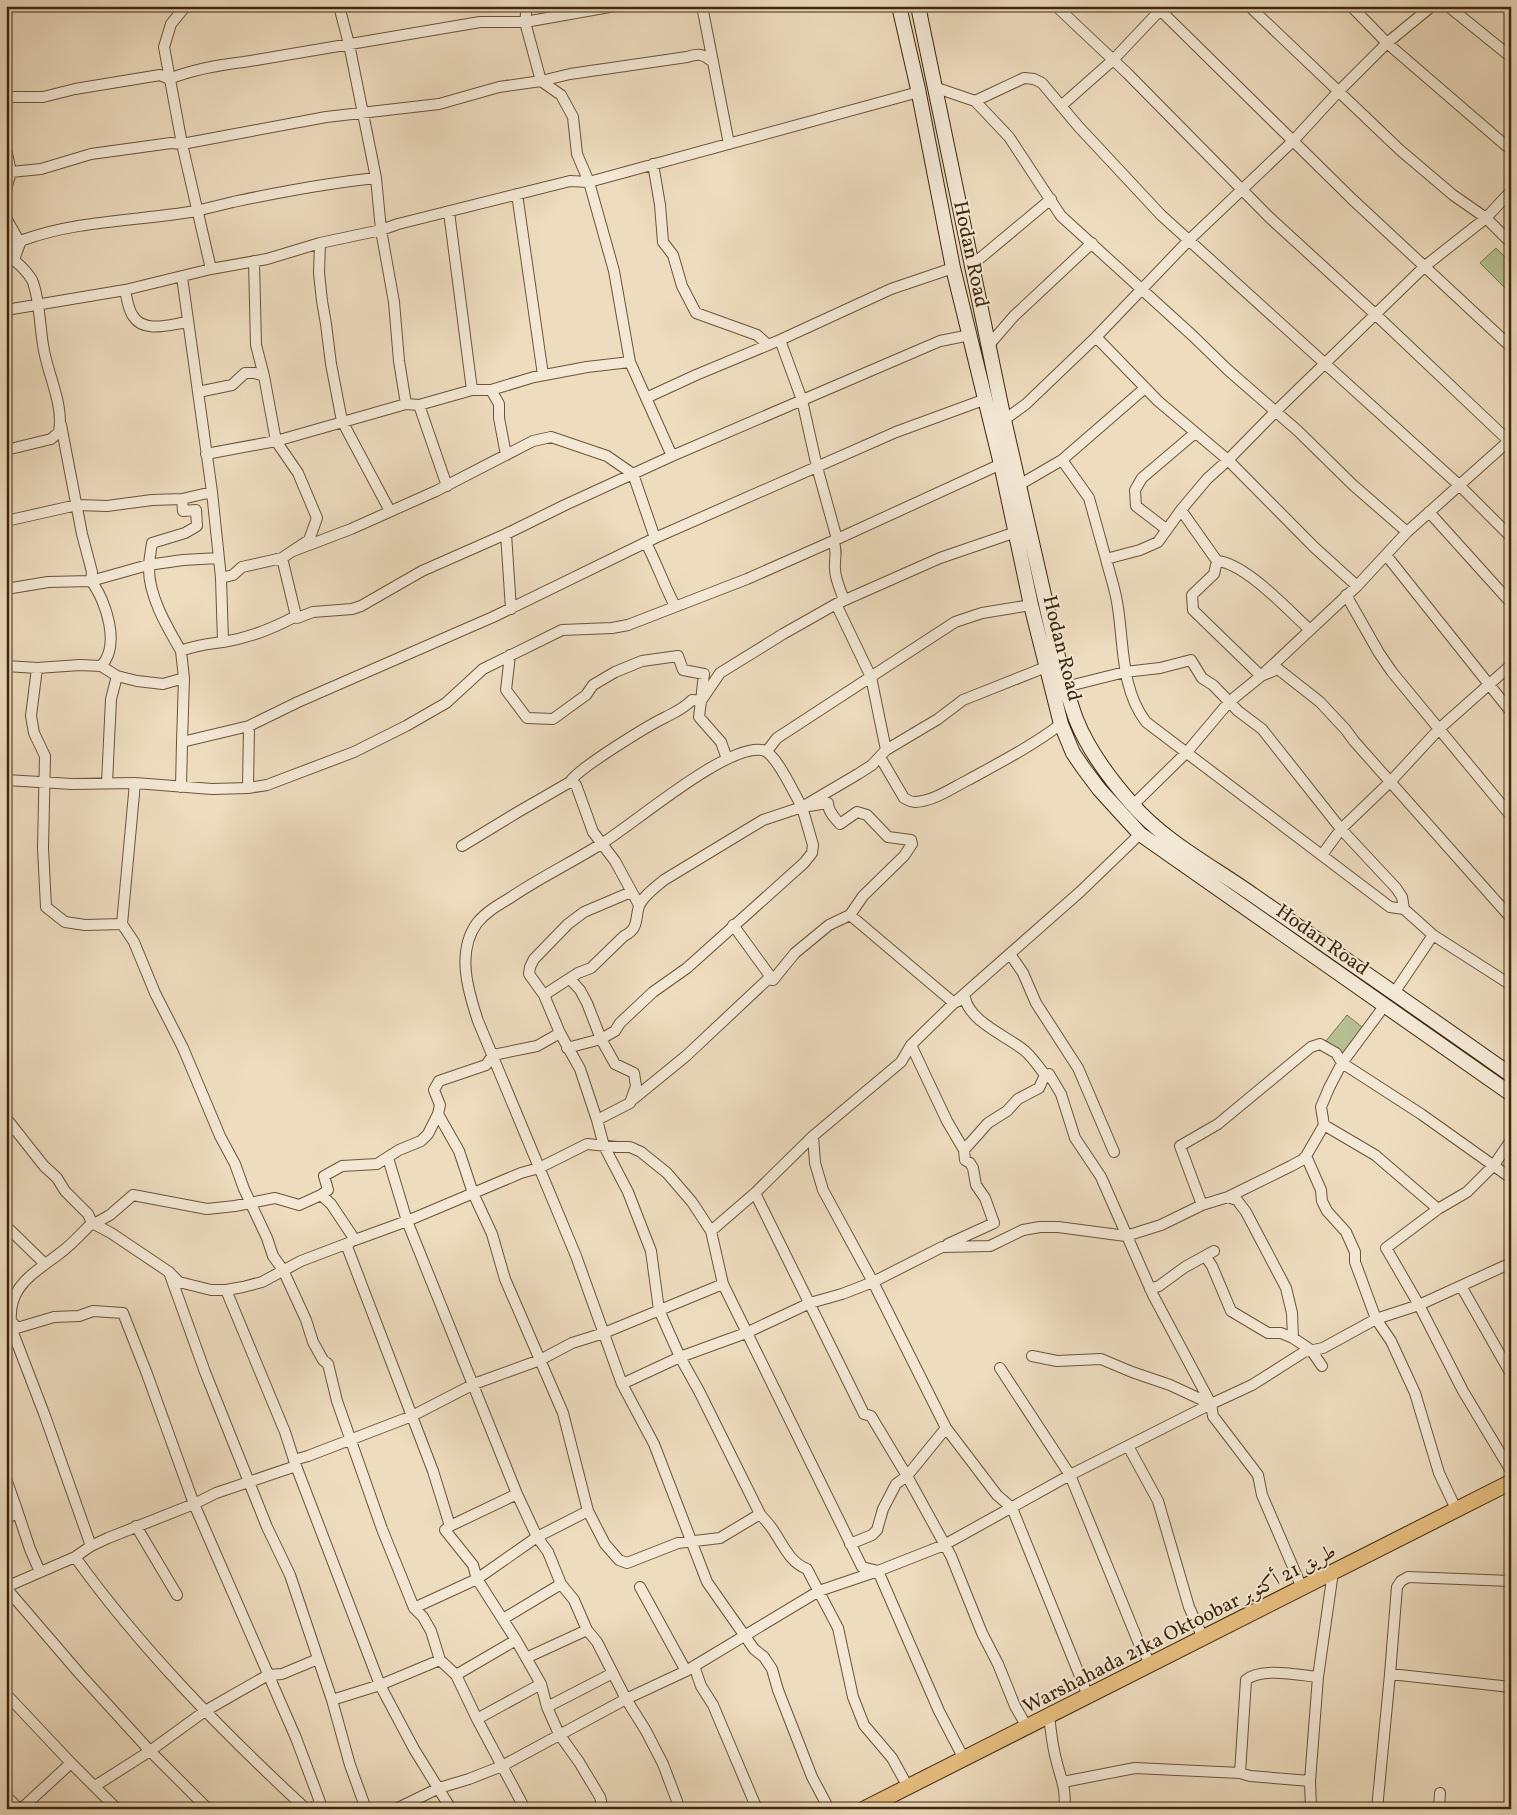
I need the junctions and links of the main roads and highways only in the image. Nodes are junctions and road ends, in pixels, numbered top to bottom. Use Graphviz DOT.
graph roads {
  1 [pos="899,6"];
  2 [pos="918,6"];
  3 [pos="1511,1075"];
  4 [pos="1511,1094"];
  5 [pos="1511,1482"];
  6 [pos="864,1809"];
  1 -- 4 [label="main road, Hodan Road"];
  2 -- 3 [label="main road, Hodan Road"];
  5 -- 6 [label="main road, Warshahada 21ka Oktoobar طريق 21 أكتوبر"];
}
